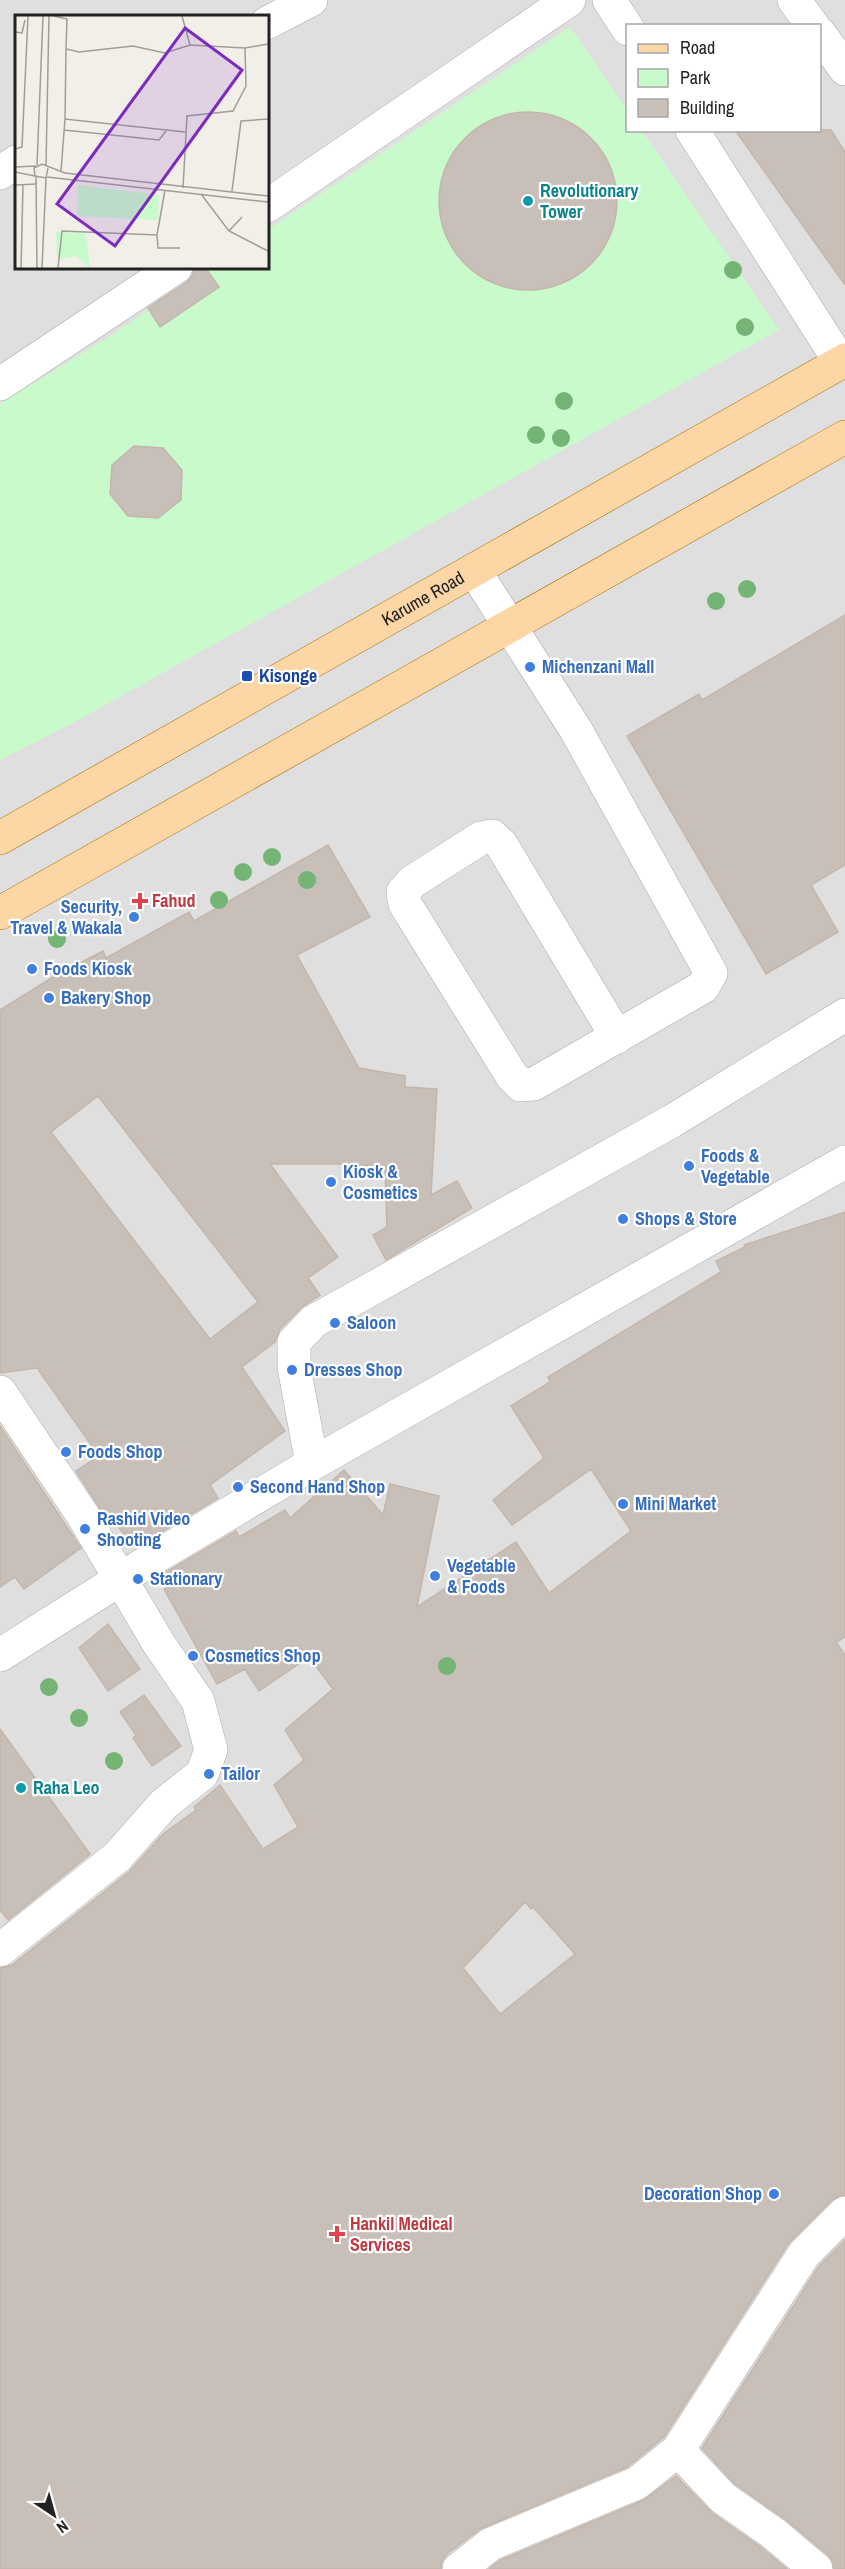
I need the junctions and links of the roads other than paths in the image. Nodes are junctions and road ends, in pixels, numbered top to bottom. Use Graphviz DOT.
graph roads {
  1 [pos="311,0"];
  2 [pos="569,0"];
  3 [pos="609,0"];
  4 [pos="795,0"];
  5 [pos="268,22"];
  6 [pos="812,24"];
  7 [pos="626,27"];
  8 [pos="821,37"];
  9 [pos="845,69"];
  10 [pos="693,132"];
  11 [pos="15,163"];
  12 [pos="0,172"];
  13 [pos="268,205"];
  14 [pos="174,268"];
  15 [pos="843,361"];
  16 [pos="0,384"];
  17 [pos="845,437"];
  18 [pos="474,570"];
  19 [pos="509,626"];
  20 [pos="0,838"];
  21 [pos="0,913"];
  22 [pos="845,1015"];
  23 [pos="616,1037"];
  24 [pos="845,1162"];
  25 [pos="0,1392"];
  26 [pos="312,1464"];
  27 [pos="122,1579"];
  28 [pos="0,1655"];
  29 [pos="0,1950"];
  30 [pos="845,2213"];
  31 [pos="678,2450"];
  32 [pos="459,2569"];
  33 [pos="816,2569"];
  1 -- 5 [label="street"];
  2 -- 13 [label="street"];
  3 -- 7 [label="street"];
  4 -- 6 [label="street"];
  8 -- 9 [label="street"];
  10 -- 15 [label="street"];
  11 -- 12 [label="street"];
  14 -- 16 [label="street"];
  15 -- 18 [label="main road, Karume Road"];
  17 -- 19 [label="main road"];
  18 -- 19 [label="street"];
  18 -- 20 [label="main road, Karume Road"];
  19 -- 21 [label="main road"];
  19 -- 23 [label="street"];
  22 -- 26 [label="street"];
  23 -- 23 [label="street"];
  24 -- 26 [label="street"];
  25 -- 27 [label="street"];
  26 -- 27 [label="street"];
  27 -- 28 [label="street"];
  27 -- 29 [label="street"];
  30 -- 31 [label="street"];
  31 -- 32 [label="street"];
  31 -- 33 [label="street"];
}
